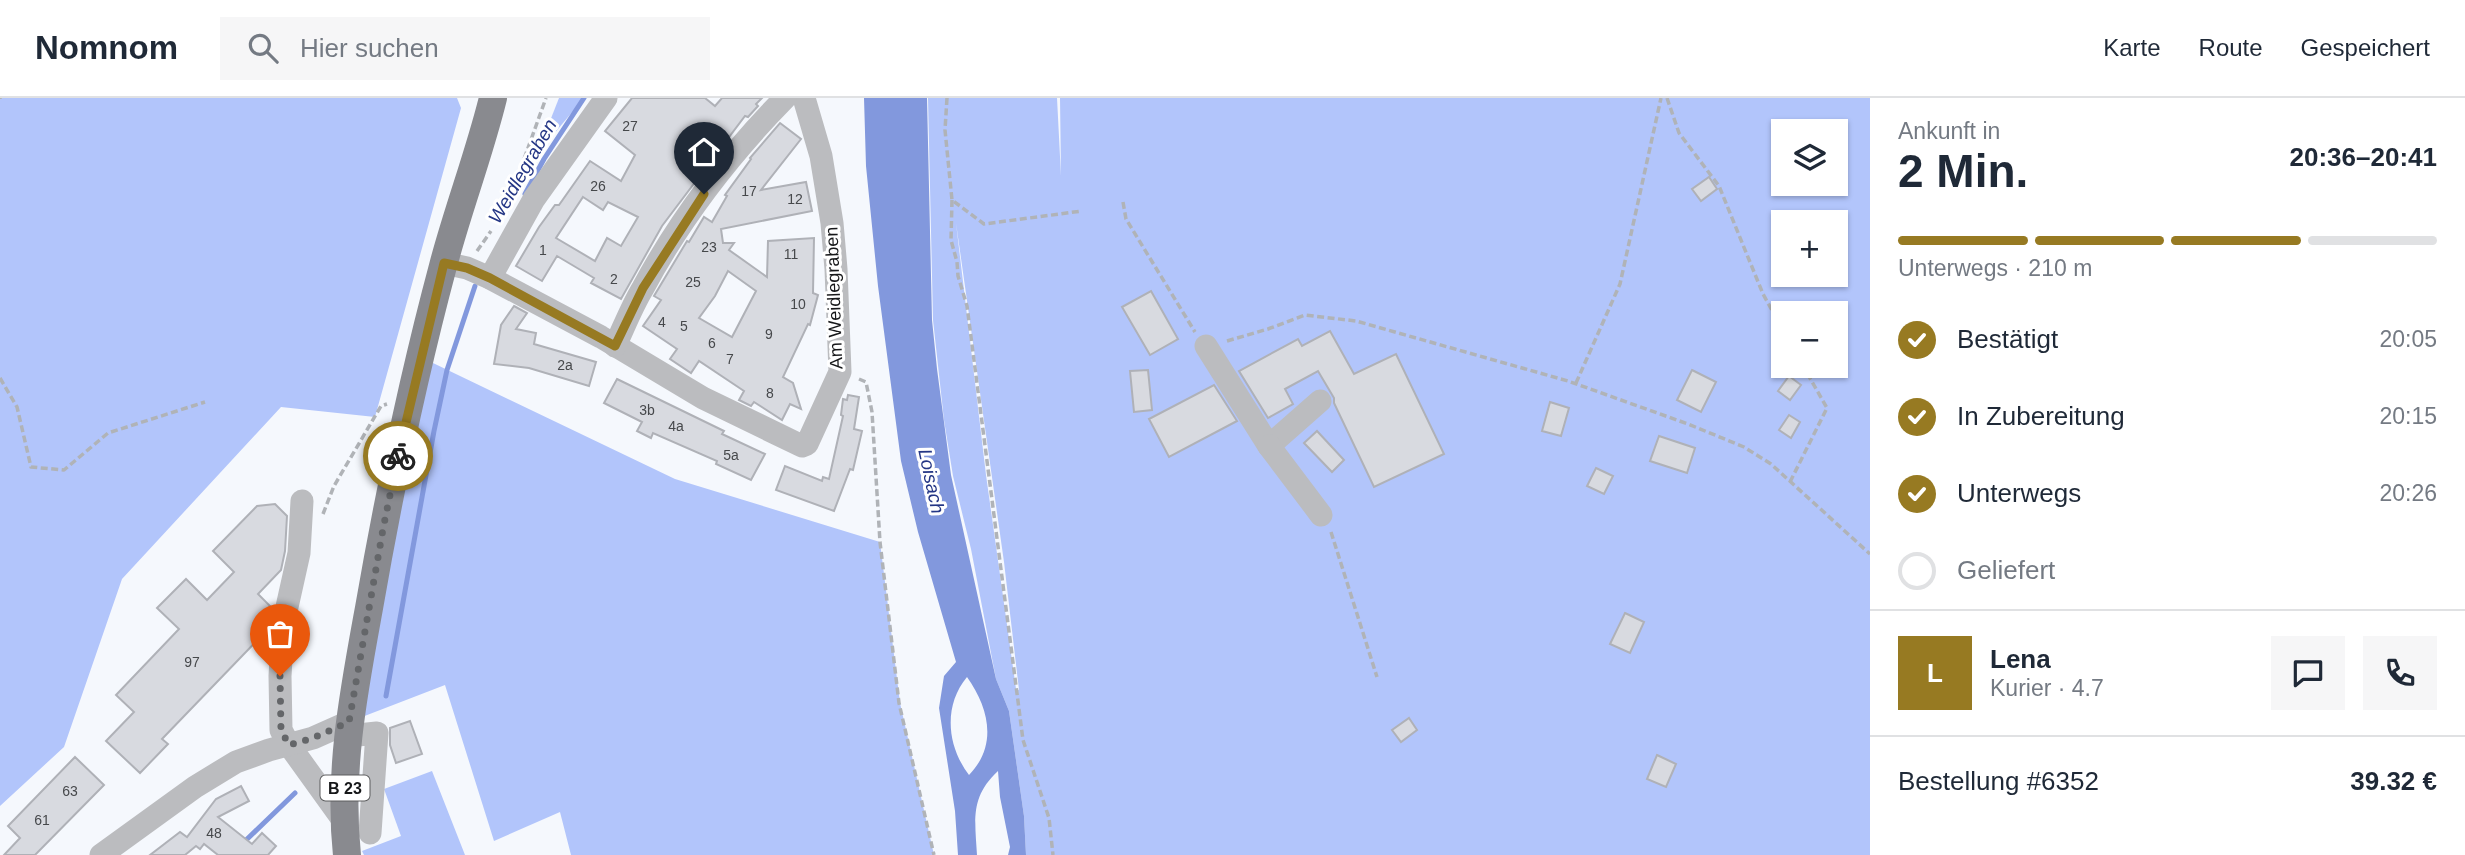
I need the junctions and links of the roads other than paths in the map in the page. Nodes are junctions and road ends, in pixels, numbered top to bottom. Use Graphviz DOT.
graph roads {
  1 [pos="494,98"];
  2 [pos="606,98"];
  3 [pos="785,98"];
  4 [pos="804,98"];
  5 [pos="455,265"];
  6 [pos="490,278"];
  7 [pos="615,346"];
  8 [pos="1206,346"];
  9 [pos="1320,401"];
  10 [pos="1269,446"];
  11 [pos="302,501"];
  12 [pos="1321,515"];
  13 [pos="348,729"];
  14 [pos="289,745"];
  15 [pos="343,820"];
  16 [pos="370,833"];
  17 [pos="100,847"];
  18 [pos="347,855"];
  1 -- 5 [label="main road, B 23"];
  2 -- 6 [label="street"];
  3 -- 7 [label="street"];
  4 -- 7 [label="street, Am Weidlegraben"];
  5 -- 6 [label="street, Am Weidlegraben"];
  5 -- 13 [label="main road, B 23"];
  6 -- 7 [label="street, Am Weidlegraben"];
  8 -- 10 [label="street"];
  9 -- 10 [label="street"];
  10 -- 12 [label="street"];
  11 -- 14 [label="street"];
  13 -- 14 [label="street"];
  13 -- 15 [label="main road, B 23"];
  13 -- 16 [label="street"];
  14 -- 15 [label="street"];
  14 -- 17 [label="street"];
  15 -- 18 [label="main road, B 23"];
}
